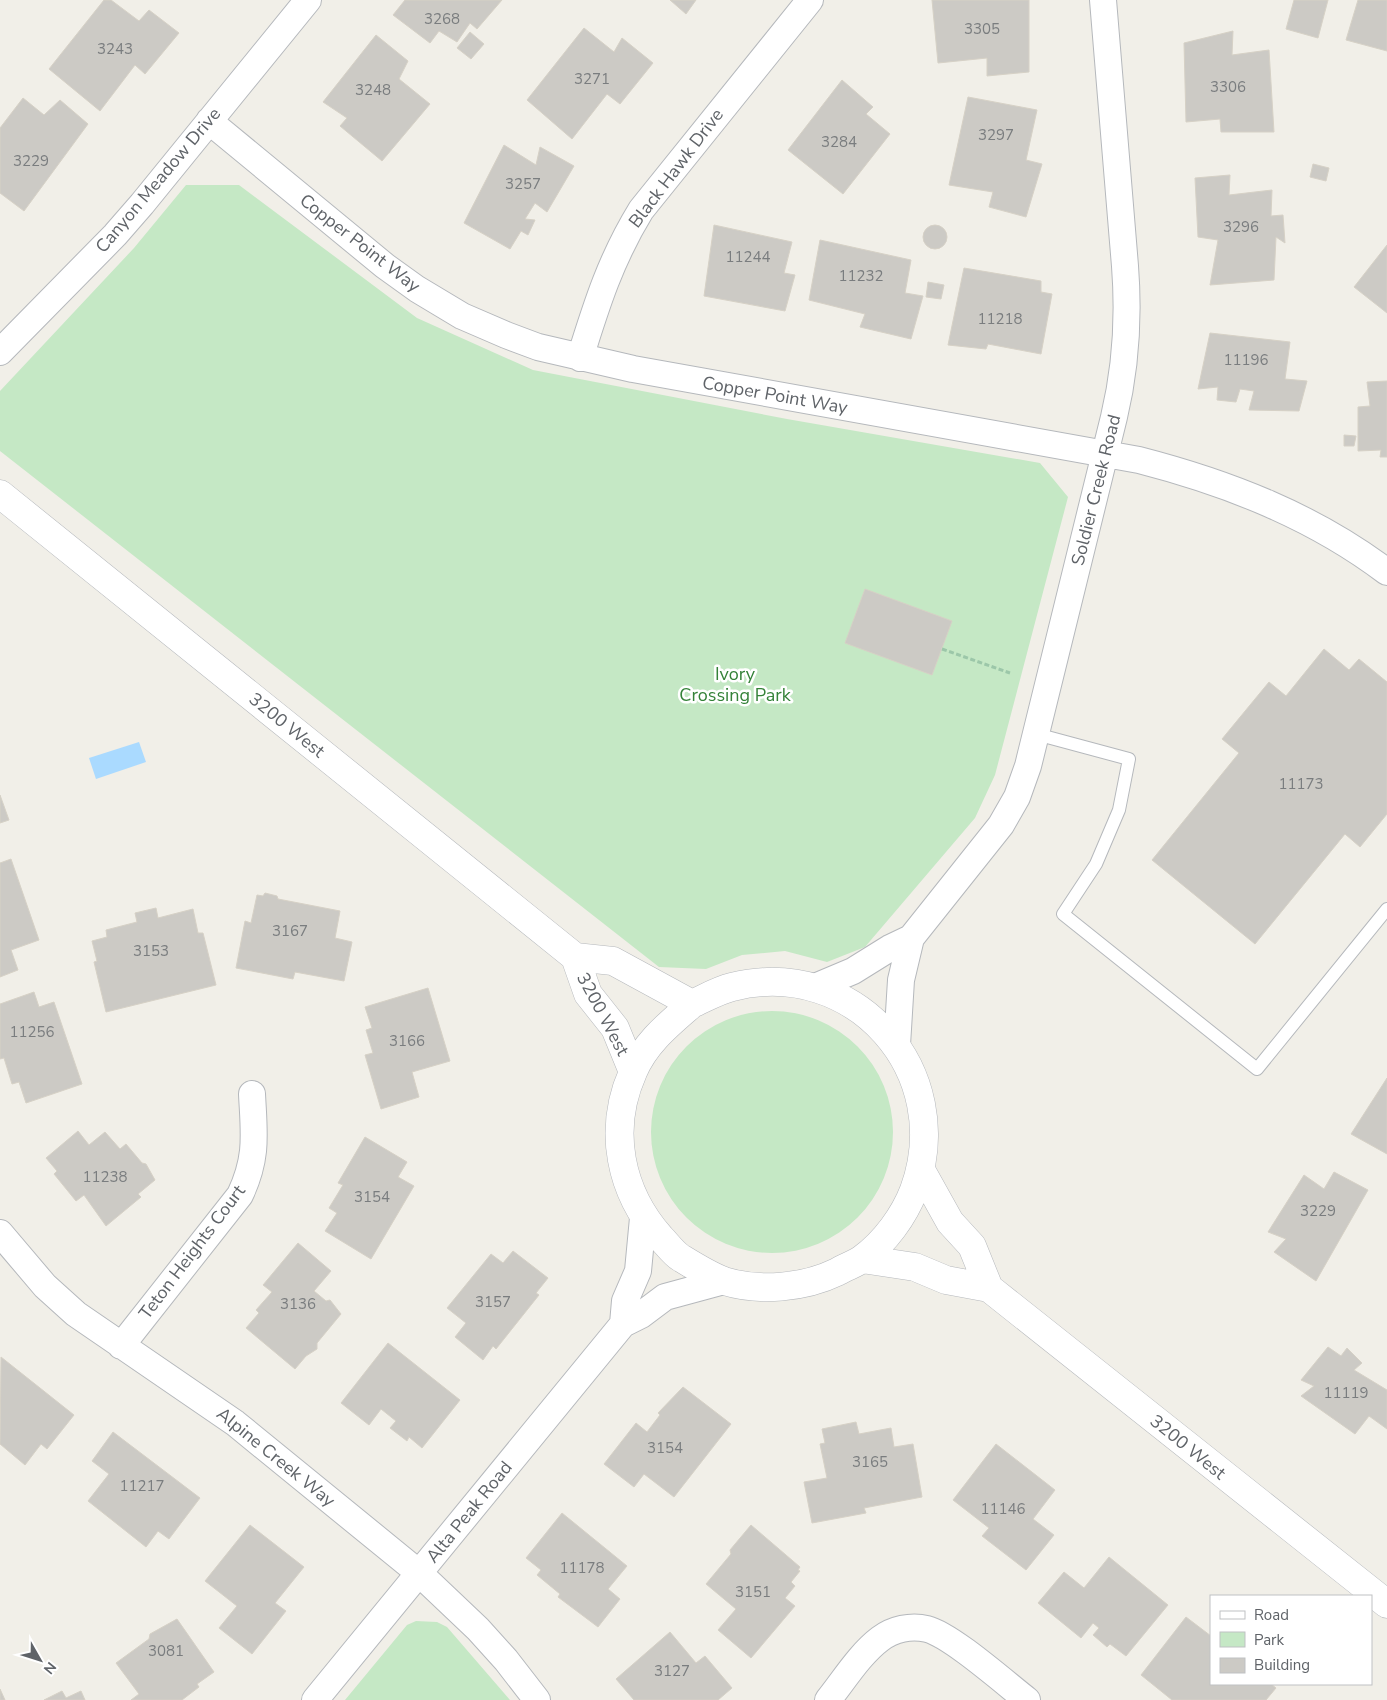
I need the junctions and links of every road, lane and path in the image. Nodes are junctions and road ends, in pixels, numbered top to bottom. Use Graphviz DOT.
graph roads {
  1 [pos="308,0"];
  2 [pos="810,0"];
  3 [pos="1103,0"];
  4 [pos="209,121"];
  5 [pos="0,352"];
  6 [pos="580,358"];
  7 [pos="1104,455"];
  8 [pos="0,494"];
  9 [pos="1387,572"];
  10 [pos="942,649"];
  11 [pos="1010,673"];
  12 [pos="1036,734"];
  13 [pos="1387,909"];
  14 [pos="911,938"];
  15 [pos="575,957"];
  16 [pos="815,987"];
  17 [pos="692,1004"];
  18 [pos="897,1045"];
  19 [pos="633,1072"];
  20 [pos="252,1094"];
  21 [pos="921,1170"];
  22 [pos="644,1218"];
  23 [pos="0,1233"];
  24 [pos="862,1259"];
  25 [pos="724,1281"];
  26 [pos="989,1288"];
  27 [pos="623,1324"];
  28 [pos="121,1346"];
  29 [pos="419,1573"];
  30 [pos="1387,1604"];
  31 [pos="315,1700"];
  32 [pos="537,1700"];
  33 [pos="828,1700"];
  34 [pos="1027,1700"];
  1 -- 4 [label="street, Canyon Meadow Drive"];
  2 -- 6 [label="street, Black Hawk Drive"];
  3 -- 7 [label="street, Soldier Creek Road"];
  4 -- 5 [label="street, Canyon Meadow Drive"];
  4 -- 6 [label="street, Copper Point Way"];
  6 -- 7 [label="street, Copper Point Way"];
  7 -- 9 [label="street, Copper Point Way"];
  7 -- 12 [label="street, Soldier Creek Road"];
  8 -- 15 [label="street, 3200 West"];
  10 -- 11 [label="path"];
  12 -- 13 [label="lane"];
  12 -- 14 [label="street, Soldier Creek Road"];
  14 -- 16 [label="street, Soldier Creek Road"];
  14 -- 18 [label="street, Soldier Creek Road"];
  15 -- 17 [label="street, 3200 West"];
  15 -- 19 [label="street, 3200 West"];
  16 -- 17 [label="street, 3200 West"];
  16 -- 18 [label="street, 3200 West"];
  17 -- 19 [label="street, 3200 West"];
  18 -- 21 [label="street, 3200 West"];
  19 -- 22 [label="street, 3200 West"];
  20 -- 28 [label="street, Teton Heights Court"];
  21 -- 24 [label="street, 3200 West"];
  21 -- 26 [label="street, 3200 West"];
  22 -- 25 [label="street, 3200 West"];
  22 -- 27 [label="street"];
  23 -- 28 [label="street, Alpine Creek Way"];
  24 -- 25 [label="street, 3200 West"];
  24 -- 26 [label="street, 3200 West"];
  25 -- 27 [label="street, Alta Peak Road"];
  26 -- 30 [label="street, 3200 West"];
  27 -- 29 [label="street, Alta Peak Road"];
  28 -- 29 [label="street, Alpine Creek Way"];
  29 -- 31 [label="street, Alta Peak Road"];
  29 -- 32 [label="street, Alpine Creek Way"];
  33 -- 34 [label="street"];
}
